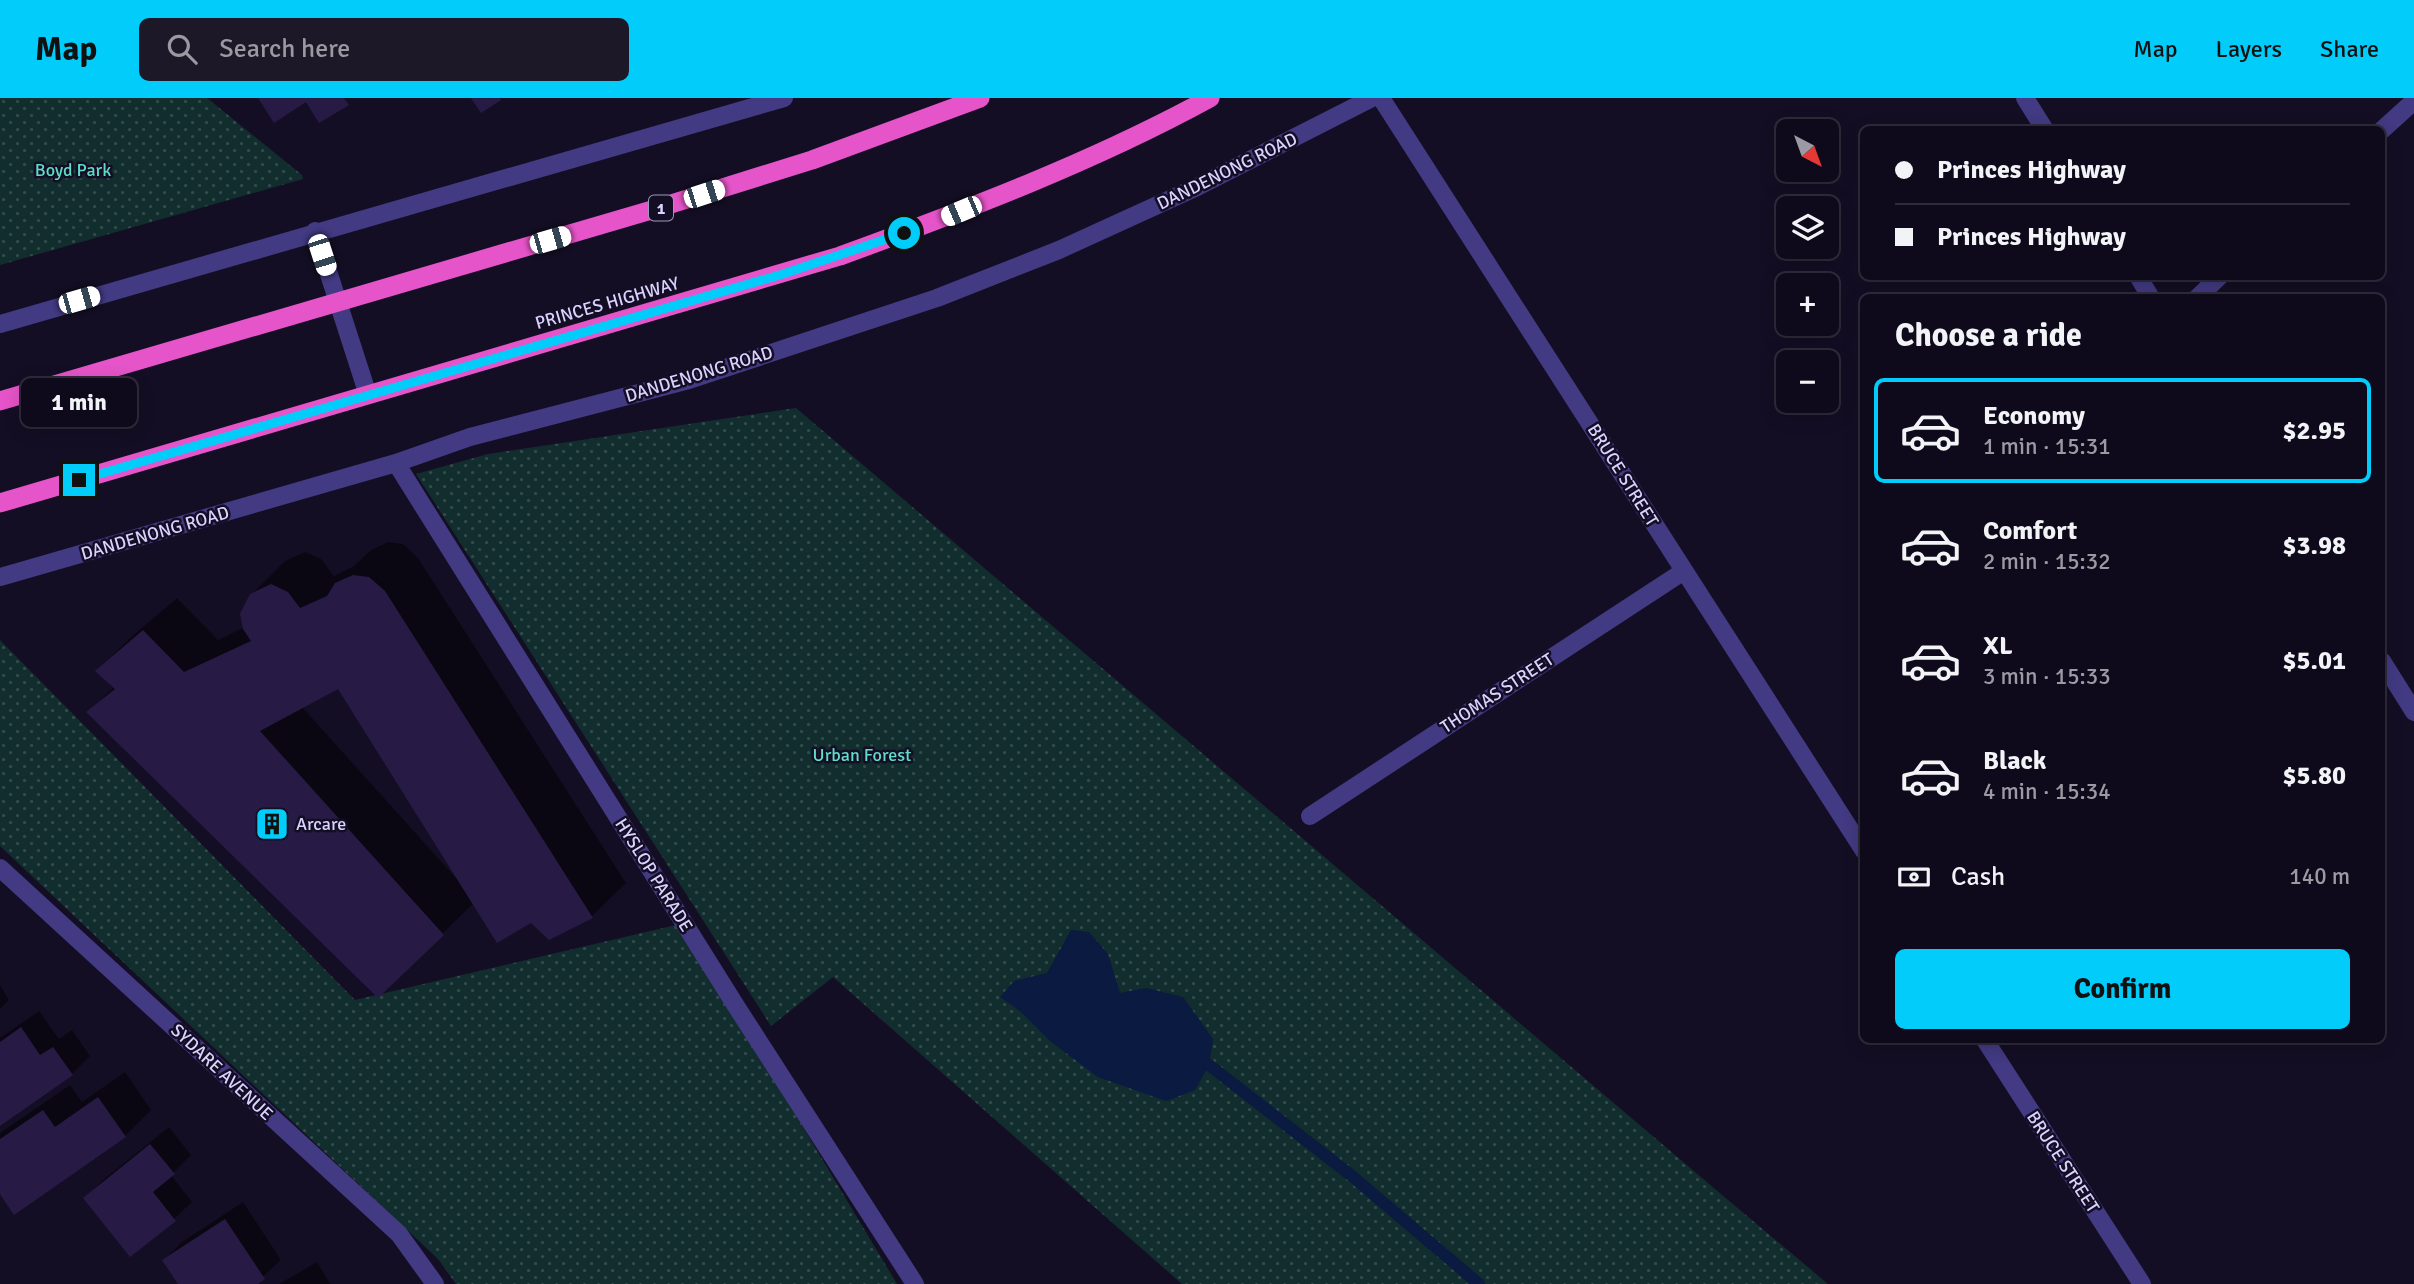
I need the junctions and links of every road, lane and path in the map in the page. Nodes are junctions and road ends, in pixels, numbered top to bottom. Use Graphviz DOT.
graph roads {
  1 [pos="784,98"];
  2 [pos="980,98"];
  3 [pos="1210,98"];
  4 [pos="1371,98"];
  5 [pos="1381,98"];
  6 [pos="2025,98"];
  7 [pos="2414,101"];
  8 [pos="750,103"];
  9 [pos="2042,126"];
  10 [pos="2385,127"];
  11 [pos="314,232"];
  12 [pos="2216,280"];
  13 [pos="2201,294"];
  14 [pos="338,302"];
  15 [pos="0,324"];
  16 [pos="368,395"];
  17 [pos="0,401"];
  18 [pos="396,463"];
  19 [pos="0,503"];
  20 [pos="1684,571"];
  21 [pos="0,578"];
  22 [pos="2385,666"];
  23 [pos="2414,712"];
  24 [pos="1310,816"];
  25 [pos="1860,845"];
  26 [pos="0,868"];
  27 [pos="1987,1043"];
  28 [pos="435,1284"];
  29 [pos="915,1284"];
  30 [pos="2141,1284"];
  1 -- 8 [label="street"];
  2 -- 14 [label="highway, 1"];
  3 -- 16 [label="highway, PRINCES HIGHWAY"];
  4 -- 18 [label="street, DANDENONG ROAD"];
  5 -- 20 [label="street, BRUCE STREET"];
  6 -- 9 [label="street"];
  7 -- 10 [label="street"];
  8 -- 11 [label="street"];
  11 -- 14 [label="street"];
  11 -- 15 [label="street"];
  12 -- 13 [label="street"];
  14 -- 16 [label="street"];
  14 -- 17 [label="highway, 1"];
  16 -- 19 [label="highway, PRINCES HIGHWAY"];
  18 -- 21 [label="street, DANDENONG ROAD"];
  18 -- 29 [label="street, HYSLOP PARADE"];
  20 -- 24 [label="street, THOMAS STREET"];
  20 -- 25 [label="street, BRUCE STREET"];
  22 -- 23 [label="street"];
  26 -- 28 [label="street, SYDARE AVENUE"];
  27 -- 30 [label="street, BRUCE STREET"];
}
